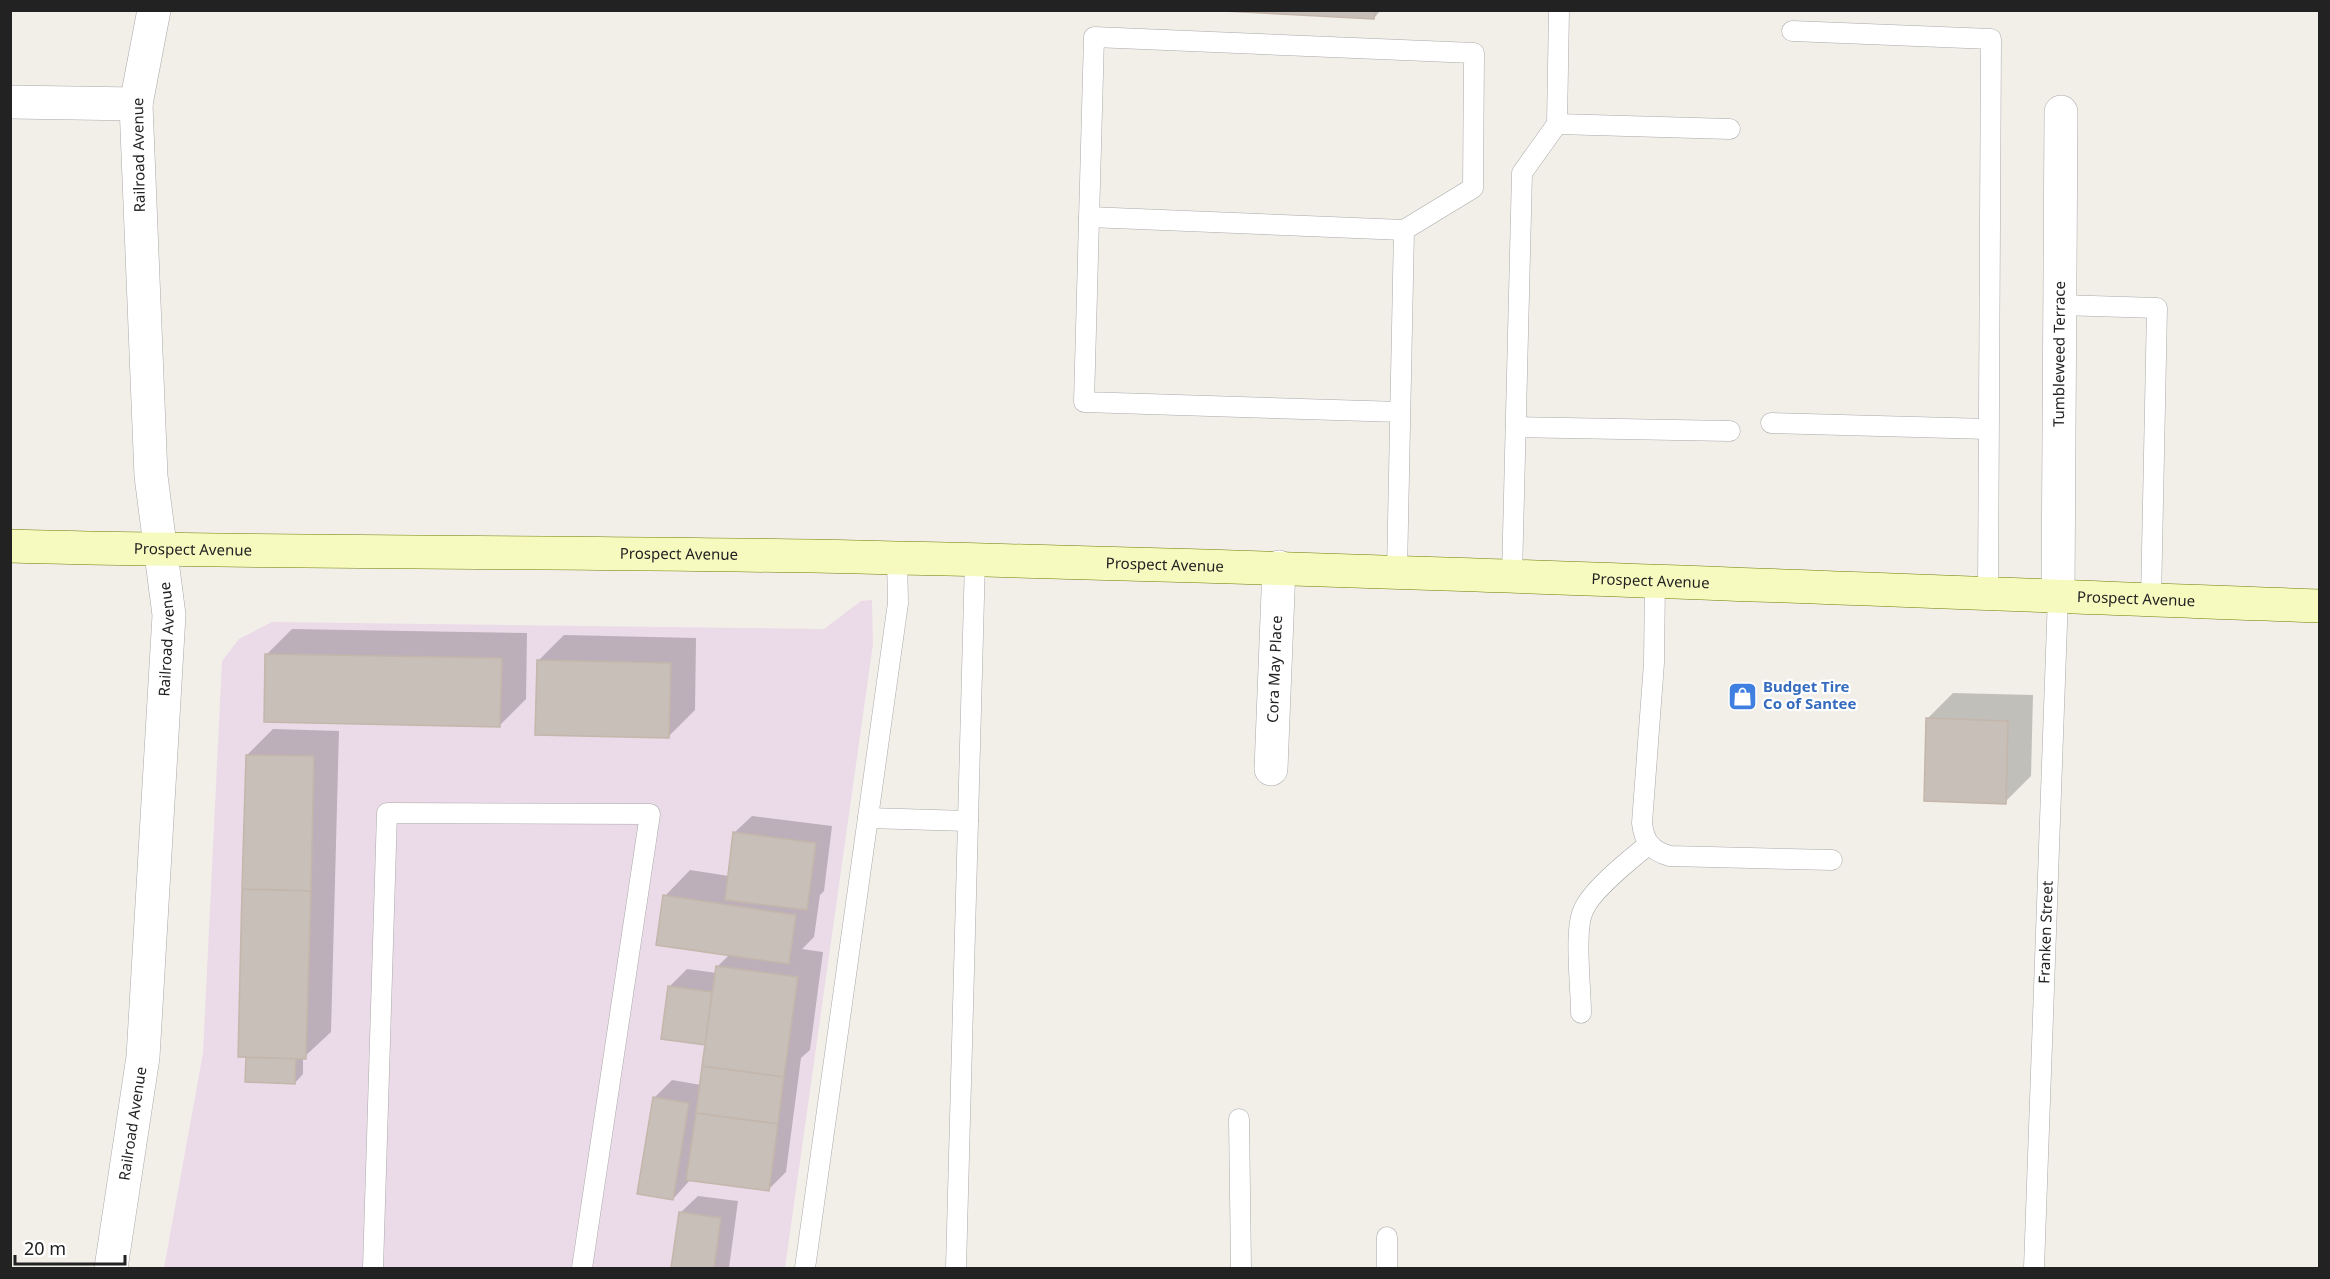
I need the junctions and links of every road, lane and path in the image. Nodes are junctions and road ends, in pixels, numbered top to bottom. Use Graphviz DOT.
graph roads {
  1 [pos="154,10"];
  2 [pos="1559,10"];
  3 [pos="1792,31"];
  4 [pos="10,102"];
  5 [pos="136,104"];
  6 [pos="2061,112"];
  7 [pos="1557,124"];
  8 [pos="1730,129"];
  9 [pos="1089,217"];
  10 [pos="1404,230"];
  11 [pos="2060,306"];
  12 [pos="1400,412"];
  13 [pos="1771,423"];
  14 [pos="1516,427"];
  15 [pos="1988,429"];
  16 [pos="1730,431"];
  17 [pos="10,546"];
  18 [pos="161,550"];
  19 [pos="897,558"];
  20 [pos="975,560"];
  21 [pos="1279,567"];
  22 [pos="1397,572"];
  23 [pos="1512,576"];
  24 [pos="1655,581"];
  25 [pos="1988,594"];
  26 [pos="2058,596"];
  27 [pos="2151,600"];
  28 [pos="2319,606"];
  29 [pos="1271,769"];
  30 [pos="868,818"];
  31 [pos="968,821"];
  32 [pos="1648,845"];
  33 [pos="1832,860"];
  34 [pos="1581,1013"];
  35 [pos="1239,1119"];
  36 [pos="1387,1237"];
  37 [pos="111,1269"];
  38 [pos="373,1269"];
  39 [pos="582,1269"];
  40 [pos="805,1269"];
  41 [pos="956,1269"];
  42 [pos="1241,1269"];
  43 [pos="1387,1269"];
  44 [pos="2034,1269"];
  1 -- 5 [label="street, Railroad Avenue"];
  2 -- 7 [label="lane"];
  3 -- 15 [label="lane"];
  4 -- 5 [label="street"];
  5 -- 18 [label="street, Railroad Avenue"];
  6 -- 11 [label="street, Tumbleweed Terrace"];
  7 -- 8 [label="lane"];
  7 -- 14 [label="lane"];
  9 -- 10 [label="lane"];
  9 -- 10 [label="lane"];
  9 -- 12 [label="lane"];
  10 -- 12 [label="lane"];
  11 -- 26 [label="street, Tumbleweed Terrace"];
  11 -- 27 [label="lane"];
  12 -- 22 [label="lane"];
  13 -- 15 [label="lane"];
  14 -- 16 [label="lane"];
  14 -- 23 [label="lane"];
  15 -- 25 [label="lane"];
  17 -- 18 [label="main road, Prospect Avenue"];
  18 -- 19 [label="main road, Prospect Avenue"];
  18 -- 37 [label="street, Railroad Avenue"];
  19 -- 20 [label="main road, Prospect Avenue"];
  19 -- 30 [label="lane"];
  20 -- 21 [label="main road, Prospect Avenue"];
  20 -- 31 [label="lane"];
  21 -- 22 [label="main road, Prospect Avenue"];
  21 -- 29 [label="street, Cora May Place"];
  22 -- 23 [label="main road, Prospect Avenue"];
  23 -- 24 [label="main road, Prospect Avenue"];
  24 -- 25 [label="main road, Prospect Avenue"];
  24 -- 32 [label="lane"];
  25 -- 26 [label="main road, Prospect Avenue"];
  26 -- 27 [label="main road, Prospect Avenue"];
  26 -- 44 [label="lane, Franken Street"];
  27 -- 28 [label="main road, Prospect Avenue"];
  30 -- 31 [label="lane"];
  30 -- 40 [label="lane"];
  31 -- 41 [label="lane"];
  32 -- 33 [label="lane"];
  32 -- 34 [label="lane"];
  35 -- 42 [label="lane"];
  36 -- 43 [label="lane"];
  38 -- 39 [label="lane"];
}
